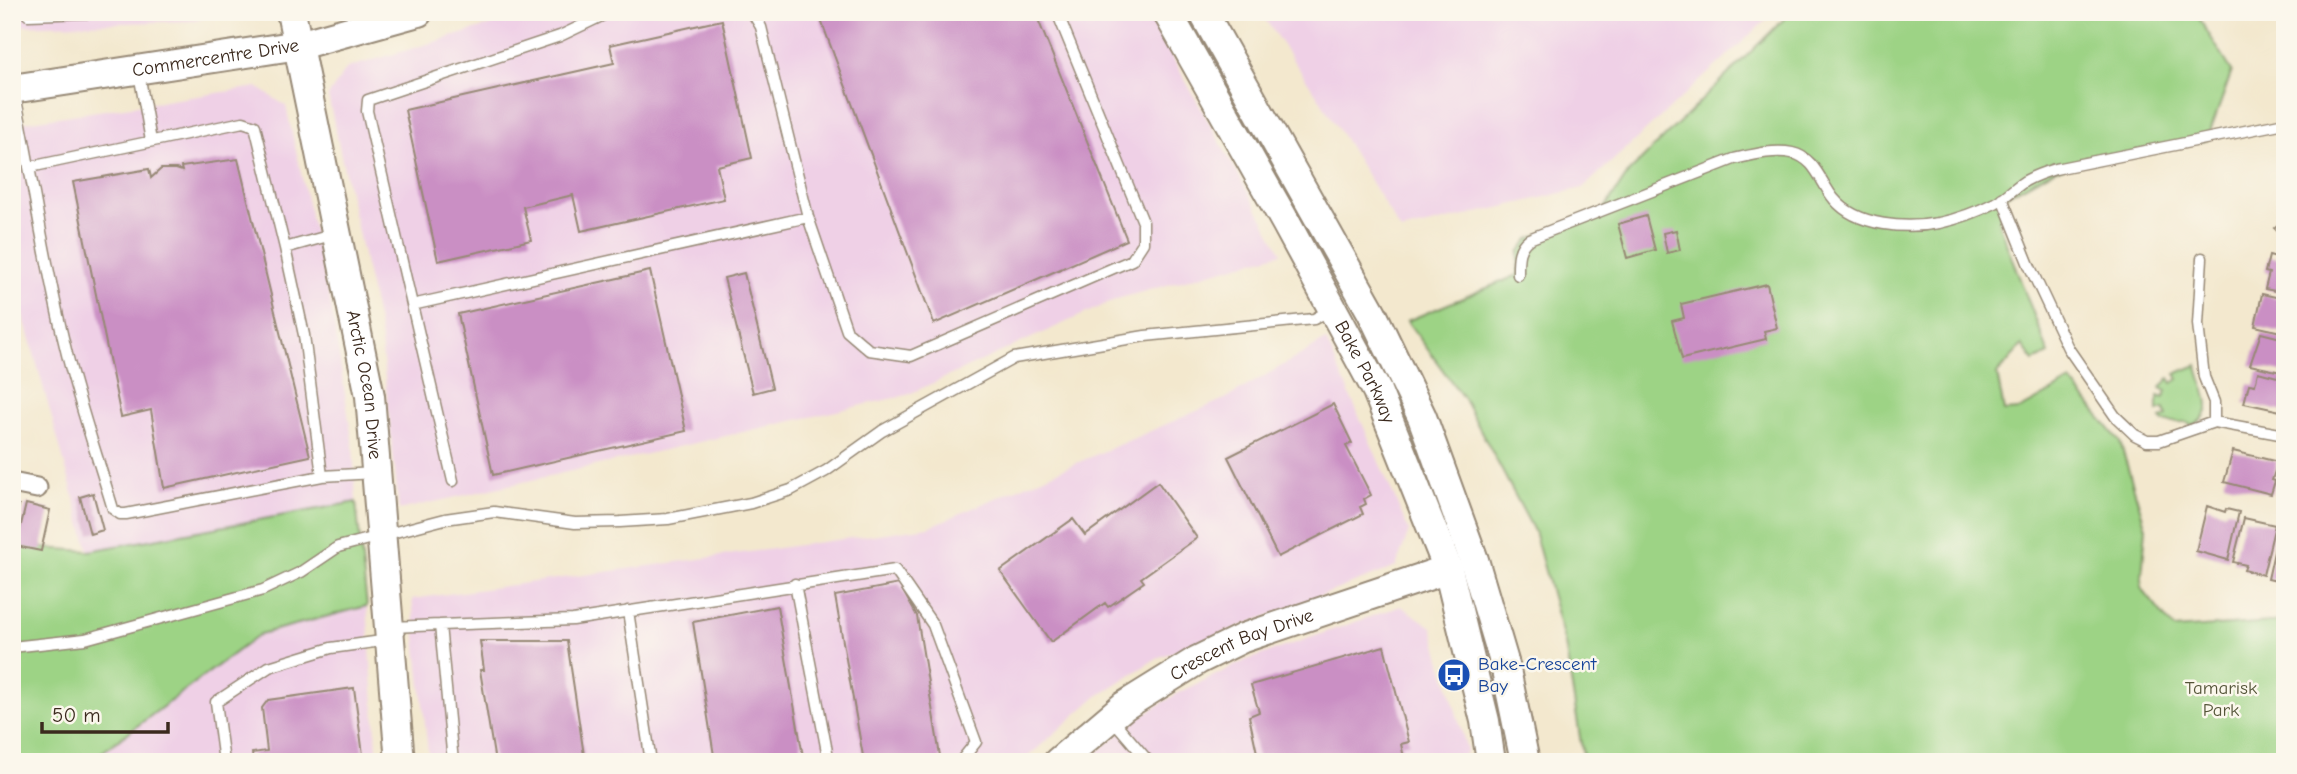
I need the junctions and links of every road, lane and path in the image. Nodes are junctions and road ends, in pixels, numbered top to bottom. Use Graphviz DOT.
graph roads {
  1 [pos="118,12"];
  2 [pos="291,12"];
  3 [pos="418,12"];
  4 [pos="610,12"];
  5 [pos="752,12"];
  6 [pos="1057,12"];
  7 [pos="1167,12"];
  8 [pos="1203,12"];
  9 [pos="28,15"];
  10 [pos="299,45"];
  11 [pos="138,69"];
  12 [pos="13,89"];
  13 [pos="2285,123"];
  14 [pos="151,141"];
  15 [pos="30,167"];
  16 [pos="2002,198"];
  17 [pos="808,217"];
  18 [pos="337,233"];
  19 [pos="285,248"];
  20 [pos="2202,258"];
  21 [pos="1518,275"];
  22 [pos="412,305"];
  23 [pos="1332,309"];
  24 [pos="2214,422"];
  25 [pos="2285,435"];
  26 [pos="376,473"];
  27 [pos="322,476"];
  28 [pos="453,481"];
  29 [pos="12,483"];
  30 [pos="37,488"];
  31 [pos="380,536"];
  32 [pos="1448,569"];
  33 [pos="795,584"];
  34 [pos="628,611"];
  35 [pos="440,625"];
  36 [pos="389,634"];
  37 [pos="12,647"];
  38 [pos="1110,717"];
  39 [pos="223,762"];
  40 [pos="400,762"];
  41 [pos="453,762"];
  42 [pos="651,762"];
  43 [pos="829,762"];
  44 [pos="960,762"];
  45 [pos="1058,762"];
  46 [pos="1149,762"];
  47 [pos="1491,762"];
  48 [pos="1508,762"];
  49 [pos="1525,762"];
  1 -- 9 [label="lane"];
  2 -- 10 [label="main road, Arctic Ocean Drive"];
  3 -- 10 [label="main road, Commercentre Drive"];
  4 -- 22 [label="lane"];
  5 -- 17 [label="lane"];
  6 -- 17 [label="lane"];
  7 -- 23 [label="main road, Bake Parkway"];
  8 -- 49 [label="main road, Bake Parkway"];
  10 -- 11 [label="main road, Commercentre Drive"];
  10 -- 18 [label="main road, Arctic Ocean Drive"];
  11 -- 12 [label="main road, Commercentre Drive"];
  11 -- 14 [label="lane"];
  12 -- 15 [label="lane"];
  13 -- 16 [label="lane"];
  14 -- 15 [label="lane"];
  14 -- 19 [label="lane"];
  15 -- 27 [label="lane"];
  16 -- 21 [label="lane"];
  16 -- 24 [label="lane"];
  17 -- 22 [label="lane"];
  18 -- 19 [label="lane"];
  18 -- 26 [label="main road, Arctic Ocean Drive"];
  19 -- 27 [label="lane"];
  20 -- 24 [label="lane"];
  22 -- 28 [label="lane"];
  23 -- 31 [label="lane"];
  23 -- 32 [label="main road, Bake Parkway"];
  24 -- 25 [label="lane"];
  26 -- 27 [label="lane"];
  26 -- 31 [label="main road, Arctic Ocean Drive"];
  29 -- 30 [label="street"];
  31 -- 36 [label="main road, Arctic Ocean Drive"];
  31 -- 37 [label="lane"];
  32 -- 38 [label="main road, Crescent Bay Drive"];
  32 -- 47 [label="main road, Bake Parkway"];
  32 -- 48 [label="main road"];
  33 -- 34 [label="lane"];
  33 -- 43 [label="lane"];
  33 -- 44 [label="lane"];
  34 -- 35 [label="lane"];
  34 -- 42 [label="lane"];
  35 -- 36 [label="lane"];
  35 -- 41 [label="lane"];
  36 -- 39 [label="lane"];
  36 -- 40 [label="main road, Arctic Ocean Drive"];
  38 -- 45 [label="main road, Crescent Bay Drive"];
  38 -- 46 [label="lane"];
}
